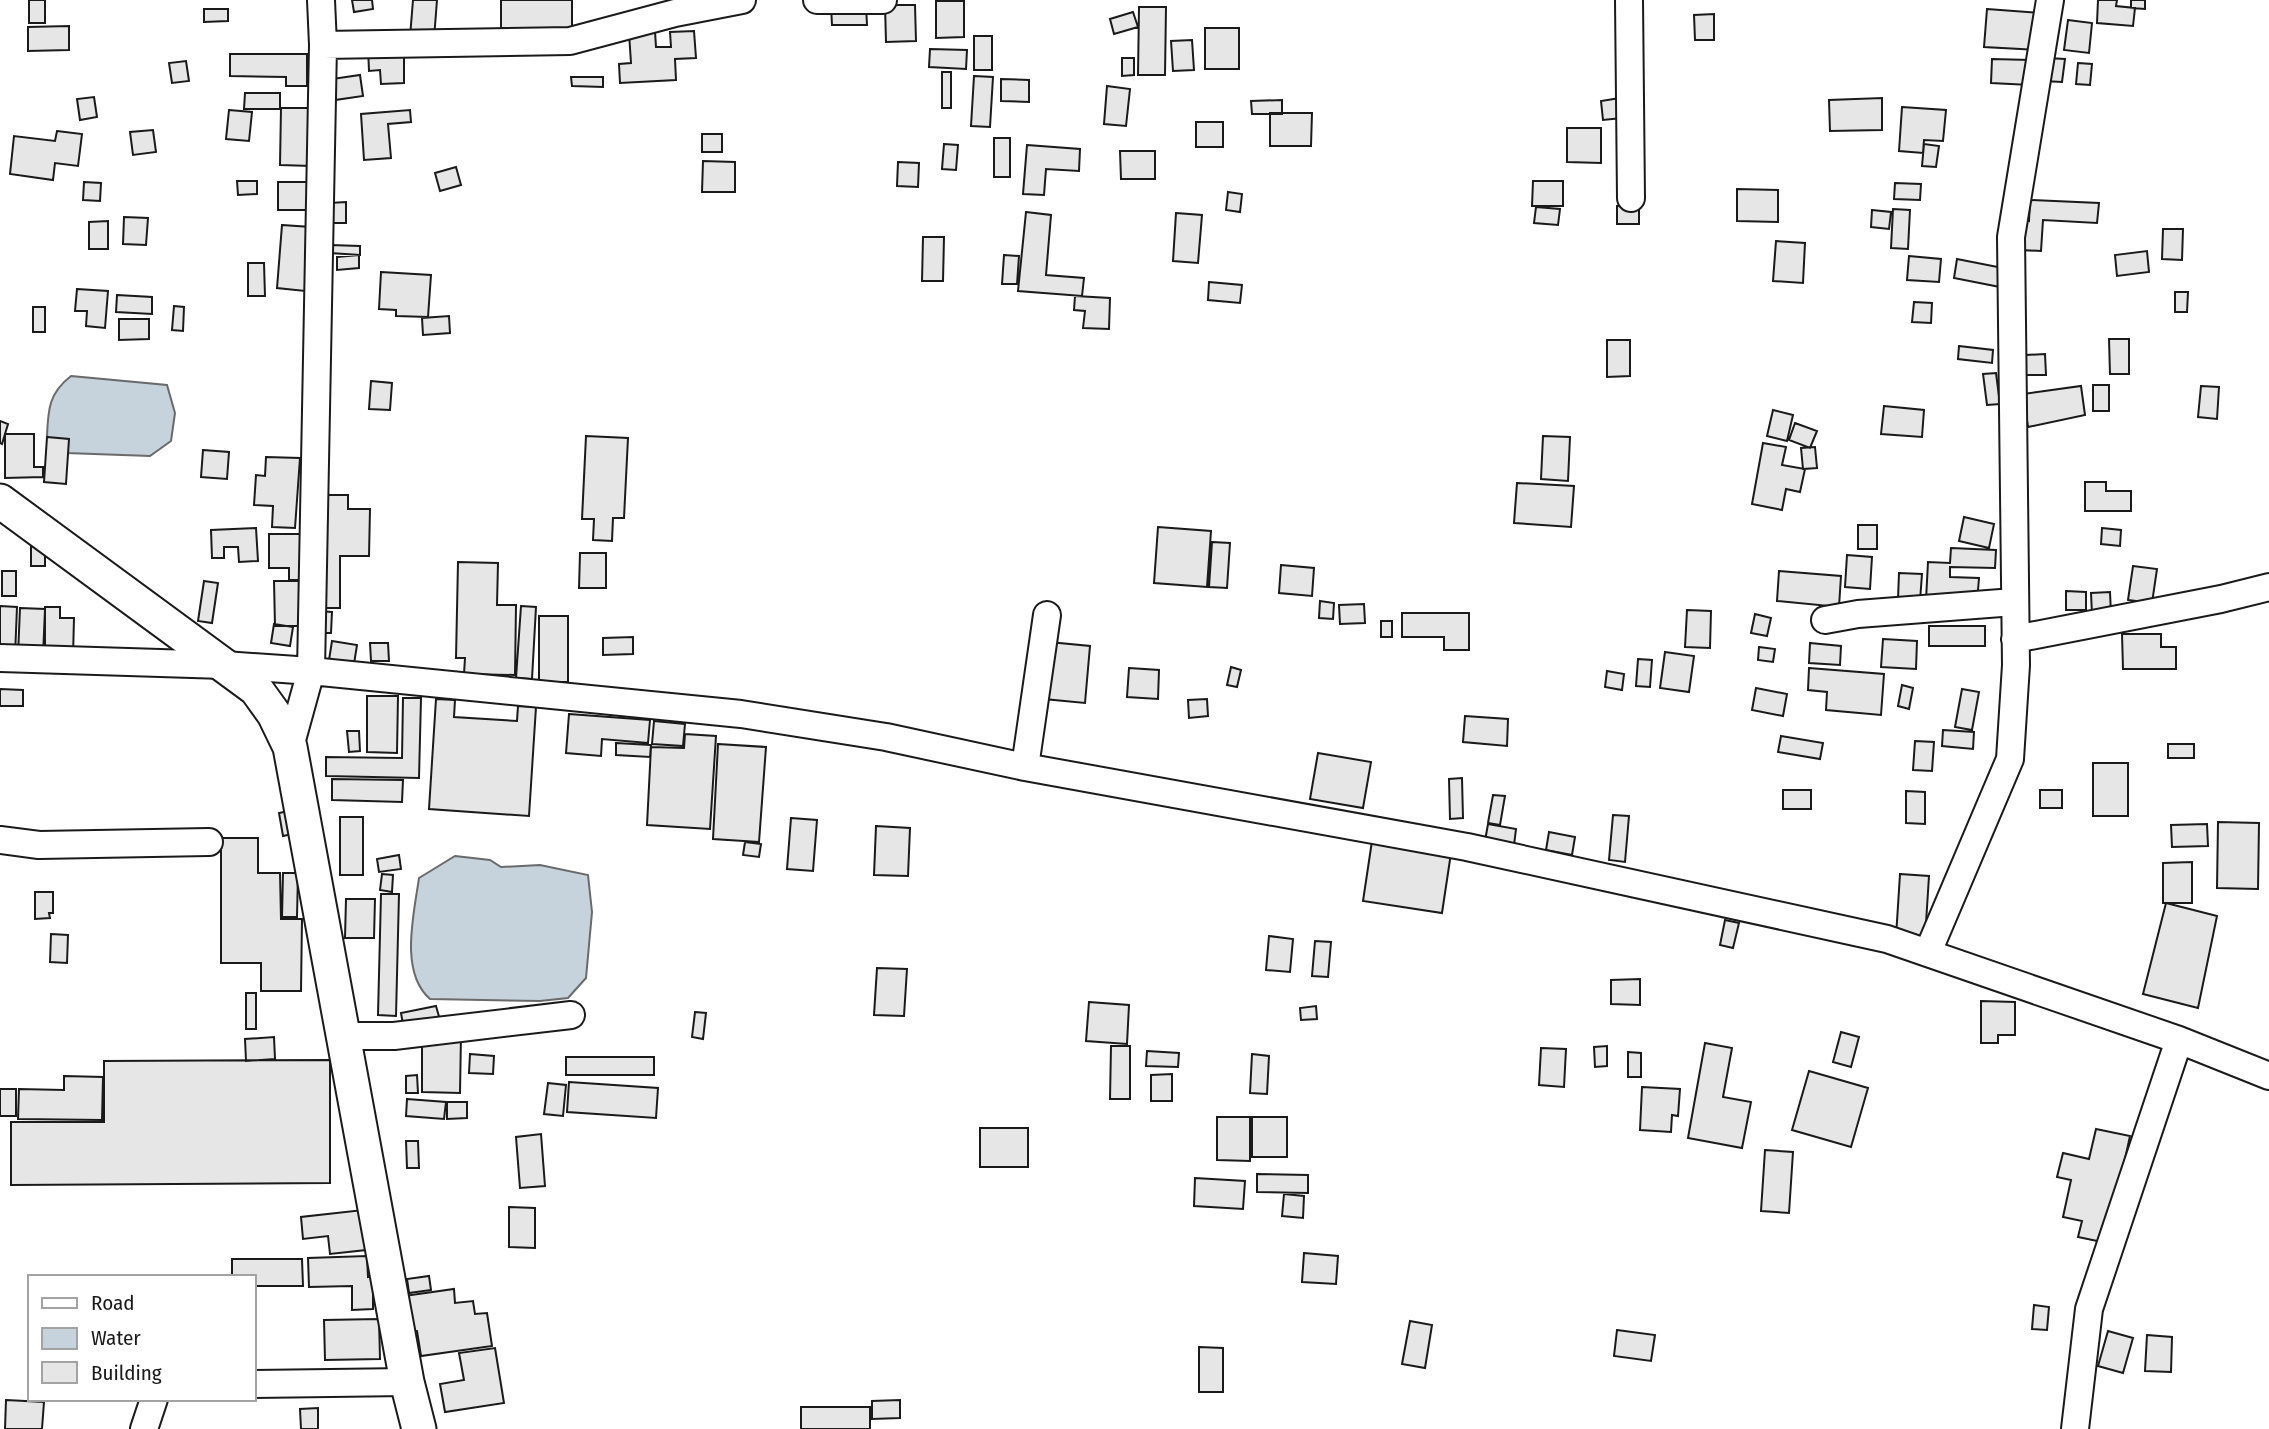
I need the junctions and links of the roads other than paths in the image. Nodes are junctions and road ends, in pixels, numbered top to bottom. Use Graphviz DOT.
graph roads {
  1 [pos="321,0"];
  2 [pos="742,0"];
  3 [pos="817,0"];
  4 [pos="883,0"];
  5 [pos="1629,0"];
  6 [pos="2050,0"];
  7 [pos="323,45"];
  8 [pos="1631,198"];
  9 [pos="0,500"];
  10 [pos="2269,587"];
  11 [pos="2014,602"];
  12 [pos="1047,615"];
  13 [pos="1825,620"];
  14 [pos="2015,639"];
  15 [pos="0,658"];
  16 [pos="224,665"];
  17 [pos="311,671"];
  18 [pos="290,747"];
  19 [pos="1025,767"];
  20 [pos="0,840"];
  21 [pos="209,842"];
  22 [pos="1928,952"];
  23 [pos="570,1015"];
  24 [pos="344,1036"];
  25 [pos="2179,1040"];
  26 [pos="2269,1076"];
  27 [pos="407,1382"];
  28 [pos="256,1384"];
  29 [pos="153,1401"];
  30 [pos="144,1429"];
  31 [pos="419,1429"];
  32 [pos="2075,1429"];
  1 -- 7 [label="street"];
  2 -- 7 [label="street"];
  3 -- 4 [label="street"];
  5 -- 8 [label="street"];
  6 -- 11 [label="street"];
  7 -- 17 [label="street"];
  9 -- 16 [label="main road"];
  10 -- 14 [label="street"];
  11 -- 13 [label="street"];
  11 -- 14 [label="street"];
  12 -- 19 [label="street"];
  14 -- 22 [label="street"];
  15 -- 16 [label="street"];
  16 -- 17 [label="street"];
  16 -- 18 [label="main road"];
  17 -- 18 [label="street"];
  17 -- 19 [label="street"];
  18 -- 24 [label="main road"];
  19 -- 22 [label="street"];
  20 -- 21 [label="street"];
  22 -- 25 [label="street"];
  23 -- 24 [label="street"];
  24 -- 27 [label="main road"];
  25 -- 26 [label="street"];
  25 -- 32 [label="street"];
  27 -- 28 [label="street"];
  27 -- 31 [label="main road"];
  29 -- 30 [label="street"];
}
